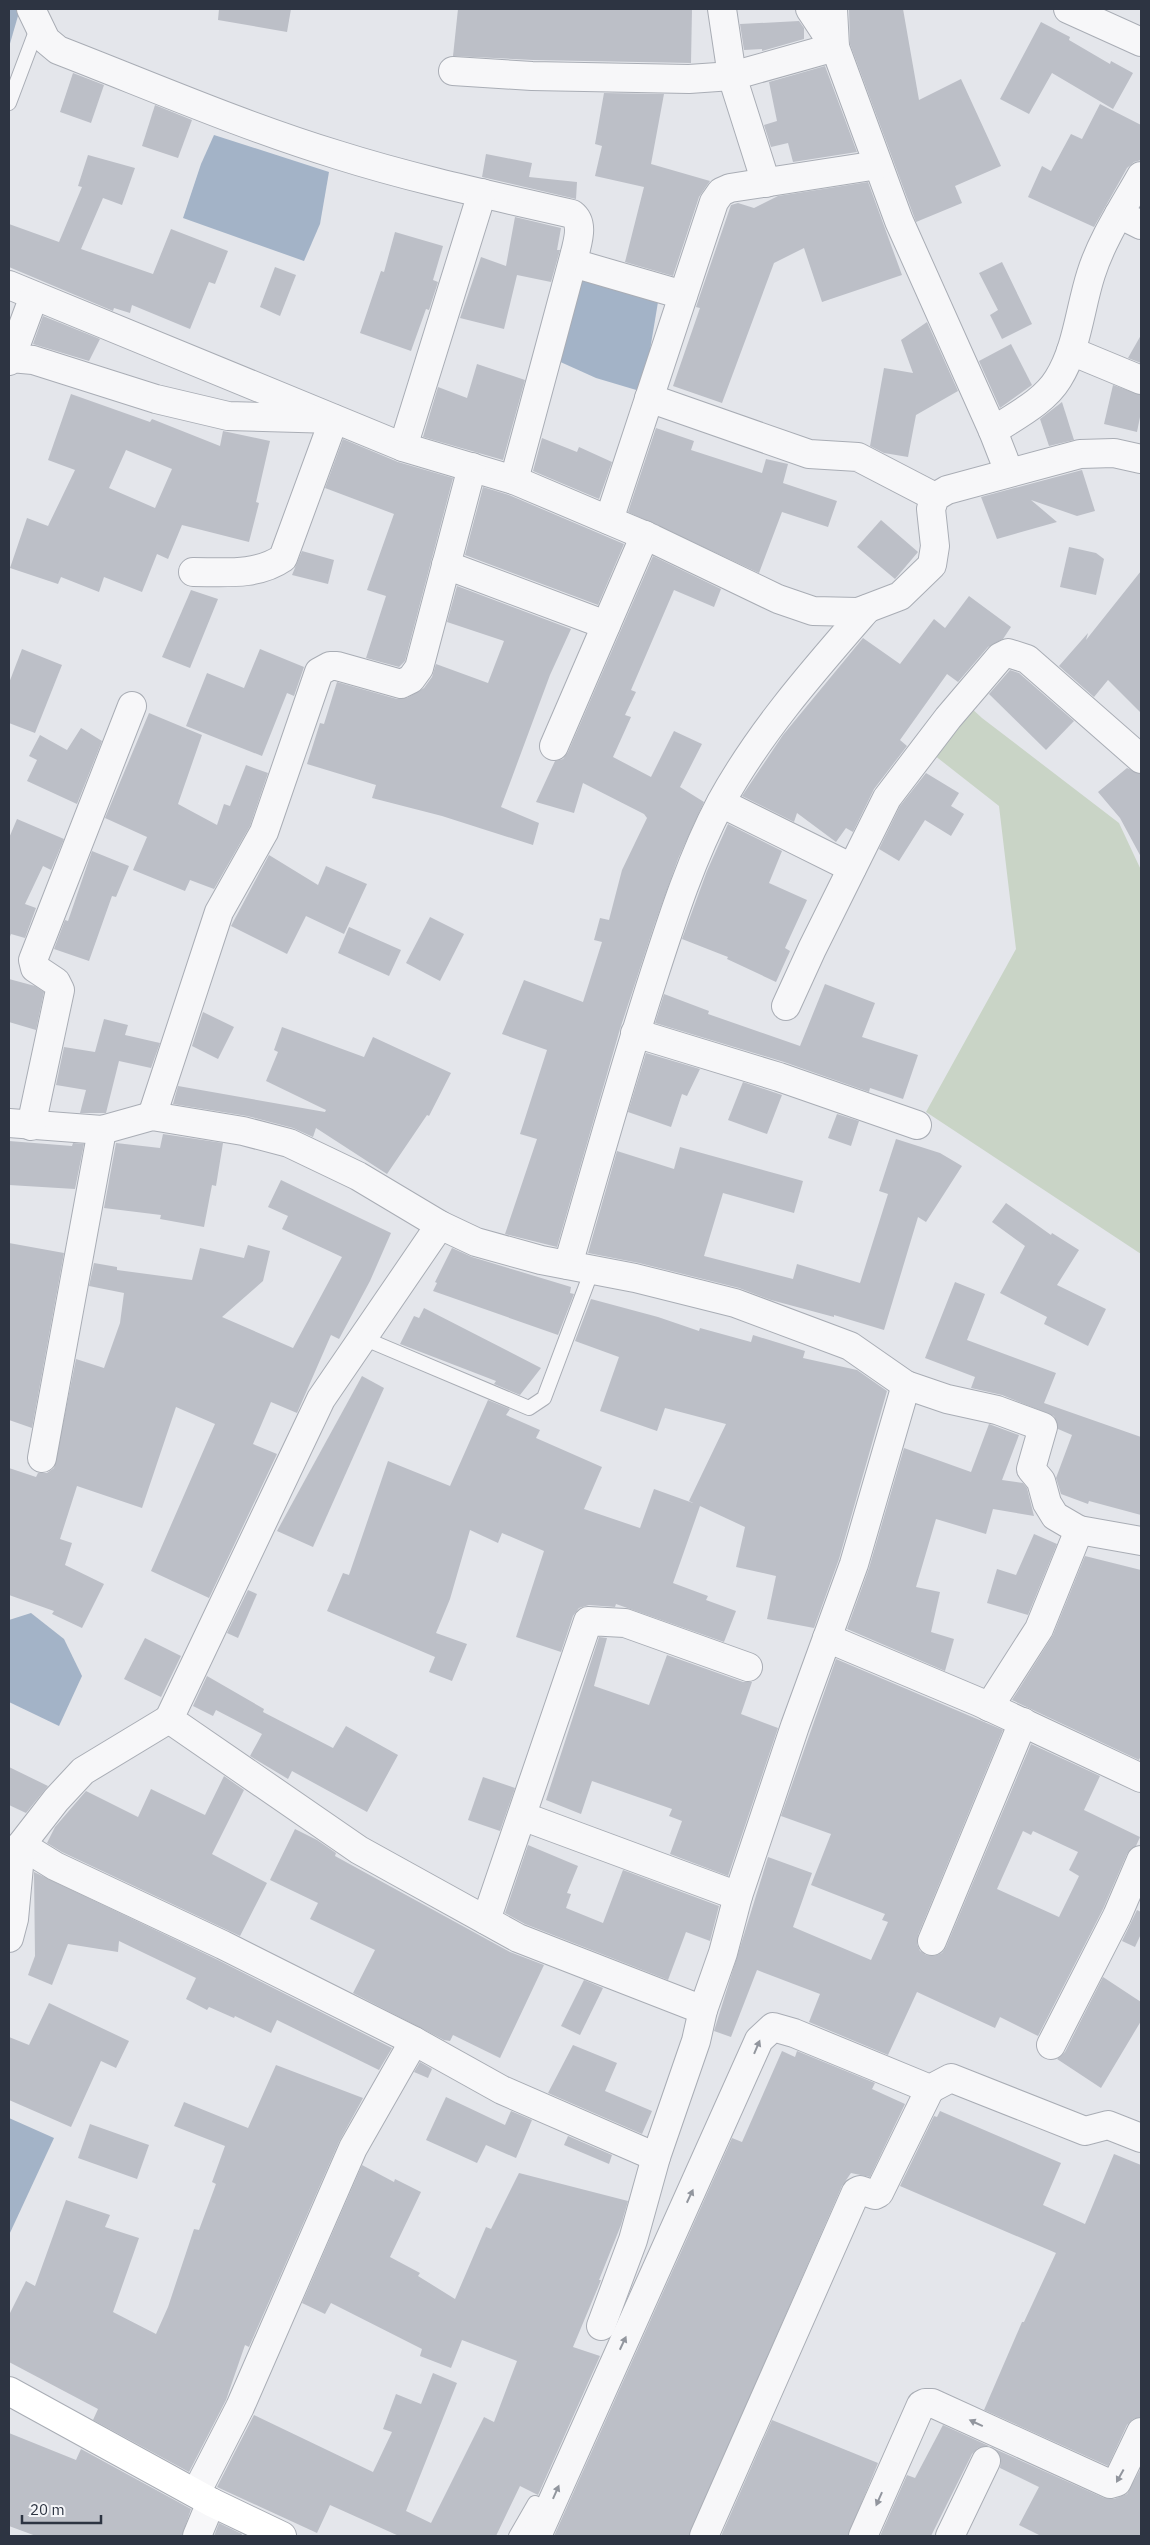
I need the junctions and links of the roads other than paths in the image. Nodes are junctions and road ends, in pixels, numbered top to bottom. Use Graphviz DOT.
graph roads {
  1 [pos="722,9"];
  2 [pos="810,9"];
  3 [pos="833,9"];
  4 [pos="1068,9"];
  5 [pos="34,17"];
  6 [pos="1126,27"];
  7 [pos="834,47"];
  8 [pos="453,71"];
  9 [pos="732,76"];
  10 [pos="9,103"];
  11 [pos="878,165"];
  12 [pos="1141,176"];
  13 [pos="766,183"];
  14 [pos="482,193"];
  15 [pos="1130,220"];
  16 [pos="573,263"];
  17 [pos="9,285"];
  18 [pos="34,296"];
  19 [pos="683,296"];
  20 [pos="1071,351"];
  21 [pos="10,359"];
  22 [pos="1141,380"];
  23 [pos="649,398"];
  24 [pos="334,419"];
  25 [pos="993,431"];
  26 [pos="403,447"];
  27 [pos="1141,459"];
  28 [pos="472,467"];
  29 [pos="1009,472"];
  30 [pos="514,480"];
  31 [pos="936,498"];
  32 [pos="609,520"];
  33 [pos="645,535"];
  34 [pos="446,565"];
  35 [pos="193,572"];
  36 [pos="867,609"];
  37 [pos="606,625"];
  38 [pos="132,706"];
  39 [pos="554,746"];
  40 [pos="1136,746"];
  41 [pos="721,803"];
  42 [pos="852,868"];
  43 [pos="786,1006"];
  44 [pos="635,1033"];
  45 [pos="152,1116"];
  46 [pos="20,1124"];
  47 [pos="917,1126"];
  48 [pos="102,1130"];
  49 [pos="440,1224"];
  50 [pos="580,1267"];
  51 [pos="363,1338"];
  52 [pos="906,1385"];
  53 [pos="42,1458"];
  54 [pos="1079,1530"];
  55 [pos="1141,1542"];
  56 [pos="827,1638"];
  57 [pos="748,1667"];
  58 [pos="989,1707"];
  59 [pos="168,1719"];
  60 [pos="1023,1722"];
  61 [pos="1141,1778"];
  62 [pos="522,1816"];
  63 [pos="20,1844"];
  64 [pos="1141,1860"];
  65 [pos="738,1896"];
  66 [pos="486,1920"];
  67 [pos="9,1938"];
  68 [pos="932,1941"];
  69 [pos="702,2010"];
  70 [pos="414,2041"];
  71 [pos="1052,2045"];
  72 [pos="930,2089"];
  73 [pos="1141,2138"];
  74 [pos="656,2157"];
  75 [pos="601,2326"];
  76 [pos="9,2391"];
  77 [pos="1141,2432"];
  78 [pos="986,2460"];
  79 [pos="204,2498"];
  80 [pos="534,2503"];
  81 [pos="197,2536"];
  82 [pos="282,2536"];
  83 [pos="516,2536"];
  84 [pos="537,2536"];
  85 [pos="704,2536"];
  86 [pos="863,2536"];
  87 [pos="950,2536"];
  1 -- 9 [label="street"];
  2 -- 7 [label="street"];
  3 -- 7 [label="street"];
  4 -- 6 [label="street"];
  5 -- 10 [label="lane"];
  5 -- 14 [label="street"];
  7 -- 9 [label="street"];
  7 -- 11 [label="street"];
  8 -- 9 [label="street"];
  9 -- 13 [label="street"];
  11 -- 13 [label="street"];
  11 -- 25 [label="street"];
  12 -- 15 [label="street"];
  13 -- 19 [label="street"];
  14 -- 16 [label="street"];
  14 -- 26 [label="street"];
  15 -- 20 [label="street"];
  16 -- 19 [label="street"];
  16 -- 30 [label="street"];
  17 -- 18 [label="street"];
  18 -- 21 [label="street"];
  18 -- 24 [label="street"];
  19 -- 23 [label="street"];
  20 -- 22 [label="street"];
  20 -- 25 [label="street"];
  21 -- 24 [label="street"];
  23 -- 31 [label="street"];
  23 -- 32 [label="street"];
  24 -- 26 [label="street"];
  24 -- 35 [label="street"];
  25 -- 29 [label="street"];
  26 -- 28 [label="street"];
  27 -- 29 [label="street"];
  28 -- 30 [label="street"];
  28 -- 34 [label="street"];
  29 -- 31 [label="street"];
  30 -- 32 [label="street"];
  31 -- 36 [label="street"];
  32 -- 33 [label="street"];
  33 -- 36 [label="street"];
  33 -- 37 [label="street"];
  34 -- 37 [label="street"];
  34 -- 45 [label="street"];
  36 -- 41 [label="street"];
  37 -- 39 [label="street"];
  38 -- 46 [label="street"];
  40 -- 42 [label="street"];
  41 -- 42 [label="street"];
  41 -- 44 [label="street"];
  42 -- 43 [label="street"];
  44 -- 47 [label="street"];
  44 -- 50 [label="street"];
  45 -- 48 [label="street"];
  45 -- 49 [label="street"];
  46 -- 48 [label="street"];
  48 -- 53 [label="street"];
  49 -- 50 [label="street"];
  49 -- 51 [label="street"];
  50 -- 51 [label="lane"];
  50 -- 52 [label="street"];
  51 -- 59 [label="street"];
  52 -- 54 [label="street"];
  52 -- 56 [label="street"];
  54 -- 55 [label="street"];
  54 -- 58 [label="street"];
  56 -- 58 [label="street"];
  56 -- 65 [label="street"];
  57 -- 62 [label="street"];
  58 -- 60 [label="street"];
  59 -- 63 [label="street"];
  59 -- 66 [label="street"];
  60 -- 61 [label="street"];
  60 -- 68 [label="street"];
  62 -- 65 [label="street"];
  62 -- 66 [label="street"];
  63 -- 67 [label="street"];
  63 -- 70 [label="street"];
  64 -- 71 [label="street"];
  65 -- 69 [label="street"];
  66 -- 69 [label="street"];
  69 -- 74 [label="street"];
  70 -- 74 [label="street"];
  70 -- 79 [label="street"];
  72 -- 73 [label="street"];
  84 -- 72 [label="street, one-way"];
  72 -- 85 [label="street"];
  74 -- 75 [label="street"];
  76 -- 79 [label="street"];
  77 -- 86 [label="street, one-way"];
  78 -- 87 [label="street"];
  79 -- 81 [label="street"];
  79 -- 82 [label="street"];
  80 -- 83 [label="lane"];
}
